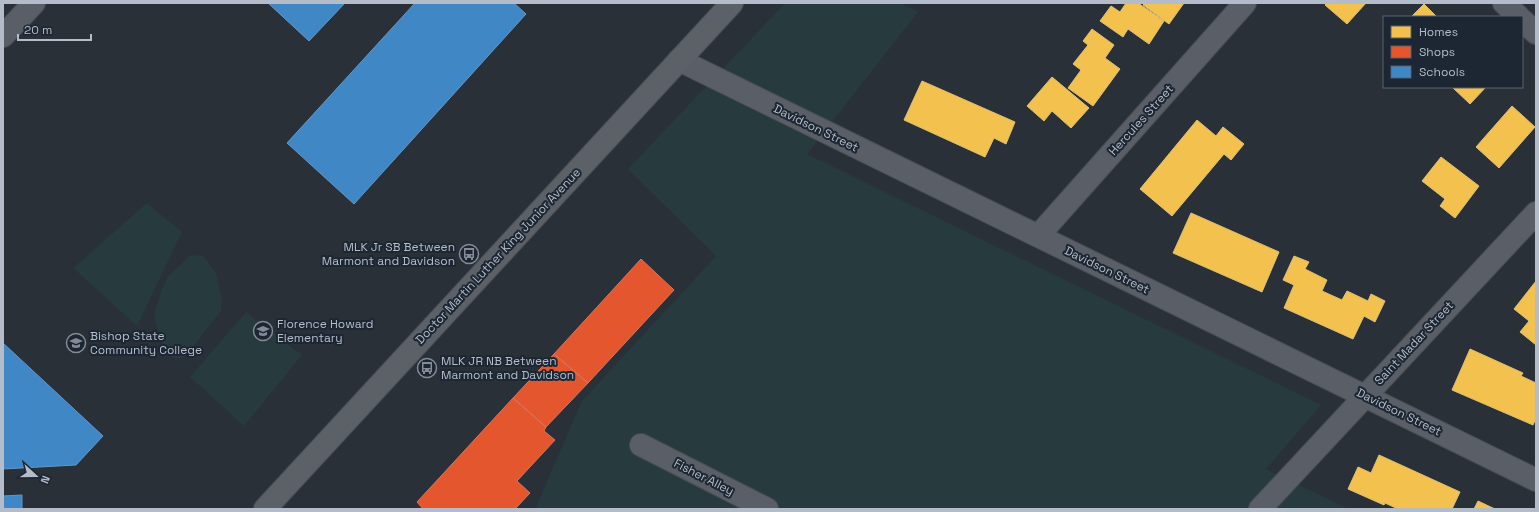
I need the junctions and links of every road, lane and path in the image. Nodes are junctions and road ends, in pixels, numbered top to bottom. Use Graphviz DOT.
graph roads {
  1 [pos="34,3"];
  2 [pos="732,3"];
  3 [pos="1245,3"];
  4 [pos="1504,3"];
  5 [pos="1518,16"];
  6 [pos="1523,21"];
  7 [pos="1536,33"];
  8 [pos="3,36"];
  9 [pos="679,60"];
  10 [pos="1536,213"];
  11 [pos="1038,236"];
  12 [pos="1365,396"];
  13 [pos="641,445"];
  14 [pos="1536,480"];
  15 [pos="265,509"];
  16 [pos="767,509"];
  17 [pos="1260,509"];
  1 -- 8 [label="street"];
  2 -- 9 [label="main road, Doctor Martin Luther King Junior Avenue"];
  3 -- 11 [label="street, Hercules Street"];
  4 -- 5 [label="street"];
  6 -- 7 [label="street"];
  9 -- 11 [label="street, Davidson Street"];
  9 -- 15 [label="main road, Doctor Martin Luther King Junior Avenue"];
  10 -- 12 [label="street, Saint Madar Street"];
  11 -- 12 [label="street, Davidson Street"];
  12 -- 14 [label="street, Davidson Street"];
  12 -- 17 [label="street, Saint Madar Street"];
  13 -- 16 [label="street, Fisher Alley"];
}
